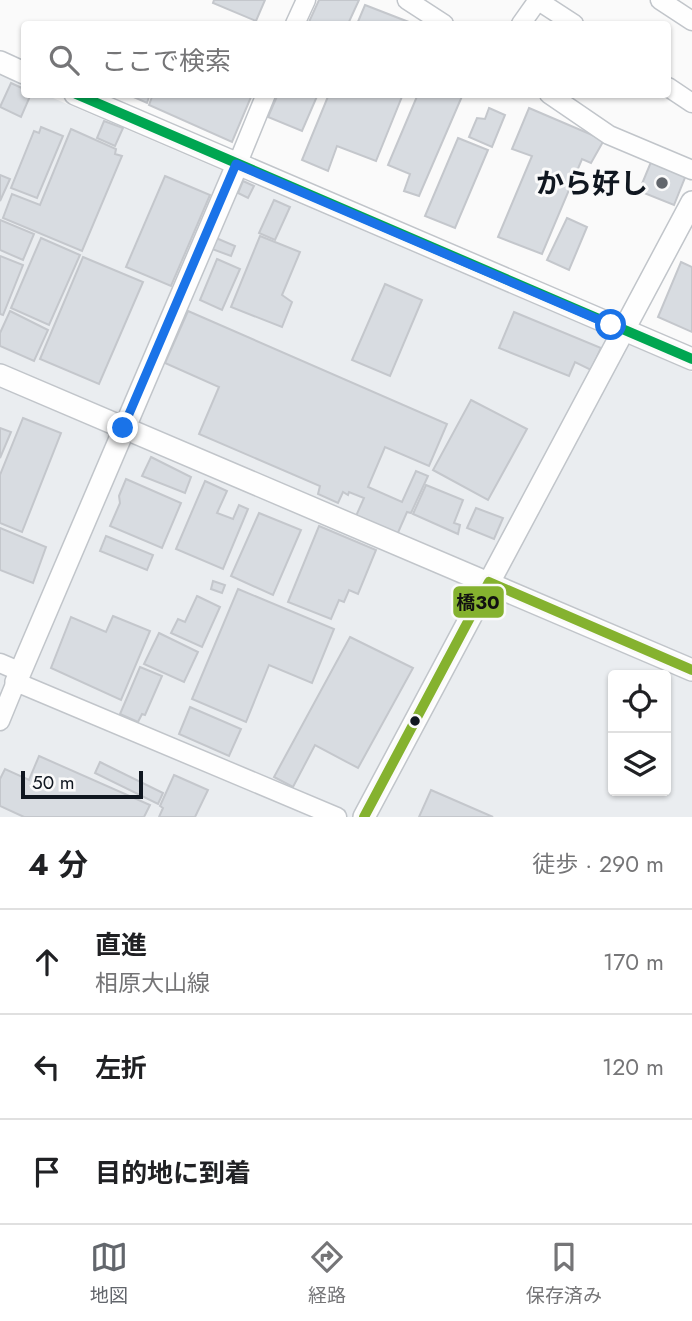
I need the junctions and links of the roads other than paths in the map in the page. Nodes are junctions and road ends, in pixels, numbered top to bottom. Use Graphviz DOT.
graph roads {
  1 [pos="306,0"];
  2 [pos="407,0"];
  3 [pos="538,0"];
  4 [pos="660,0"];
  5 [pos="296,21"];
  6 [pos="439,21"];
  7 [pos="523,21"];
  8 [pos="570,21"];
  9 [pos="692,21"];
  10 [pos="0,62"];
  11 [pos="21,72"];
  12 [pos="671,90"];
  13 [pos="84,98"];
  14 [pos="264,98"];
  15 [pos="555,98"];
  16 [pos="692,103"];
  17 [pos="236,164"];
  18 [pos="692,170"];
  19 [pos="692,202"];
  20 [pos="625,331"];
  21 [pos="692,359"];
  22 [pos="0,375"];
  23 [pos="123,428"];
  24 [pos="489,582"];
  25 [pos="0,663"];
  26 [pos="692,670"];
  27 [pos="18,677"];
  28 [pos="0,721"];
  29 [pos="337,817"];
  30 [pos="364,817"];
  1 -- 5 [label="street"];
  2 -- 6 [label="street"];
  3 -- 7 [label="street"];
  3 -- 8 [label="street"];
  4 -- 9 [label="street"];
  10 -- 11 [label="street"];
  12 -- 16 [label="street"];
  13 -- 17 [label="street"];
  14 -- 17 [label="street"];
  15 -- 18 [label="street"];
  17 -- 20 [label="street"];
  17 -- 23 [label="street"];
  19 -- 20 [label="street"];
  20 -- 21 [label="street"];
  20 -- 24 [label="street"];
  22 -- 23 [label="street"];
  23 -- 24 [label="street"];
  23 -- 27 [label="street"];
  24 -- 26 [label="street"];
  24 -- 30 [label="street"];
  25 -- 27 [label="street"];
  27 -- 28 [label="street"];
  27 -- 29 [label="street"];
}
